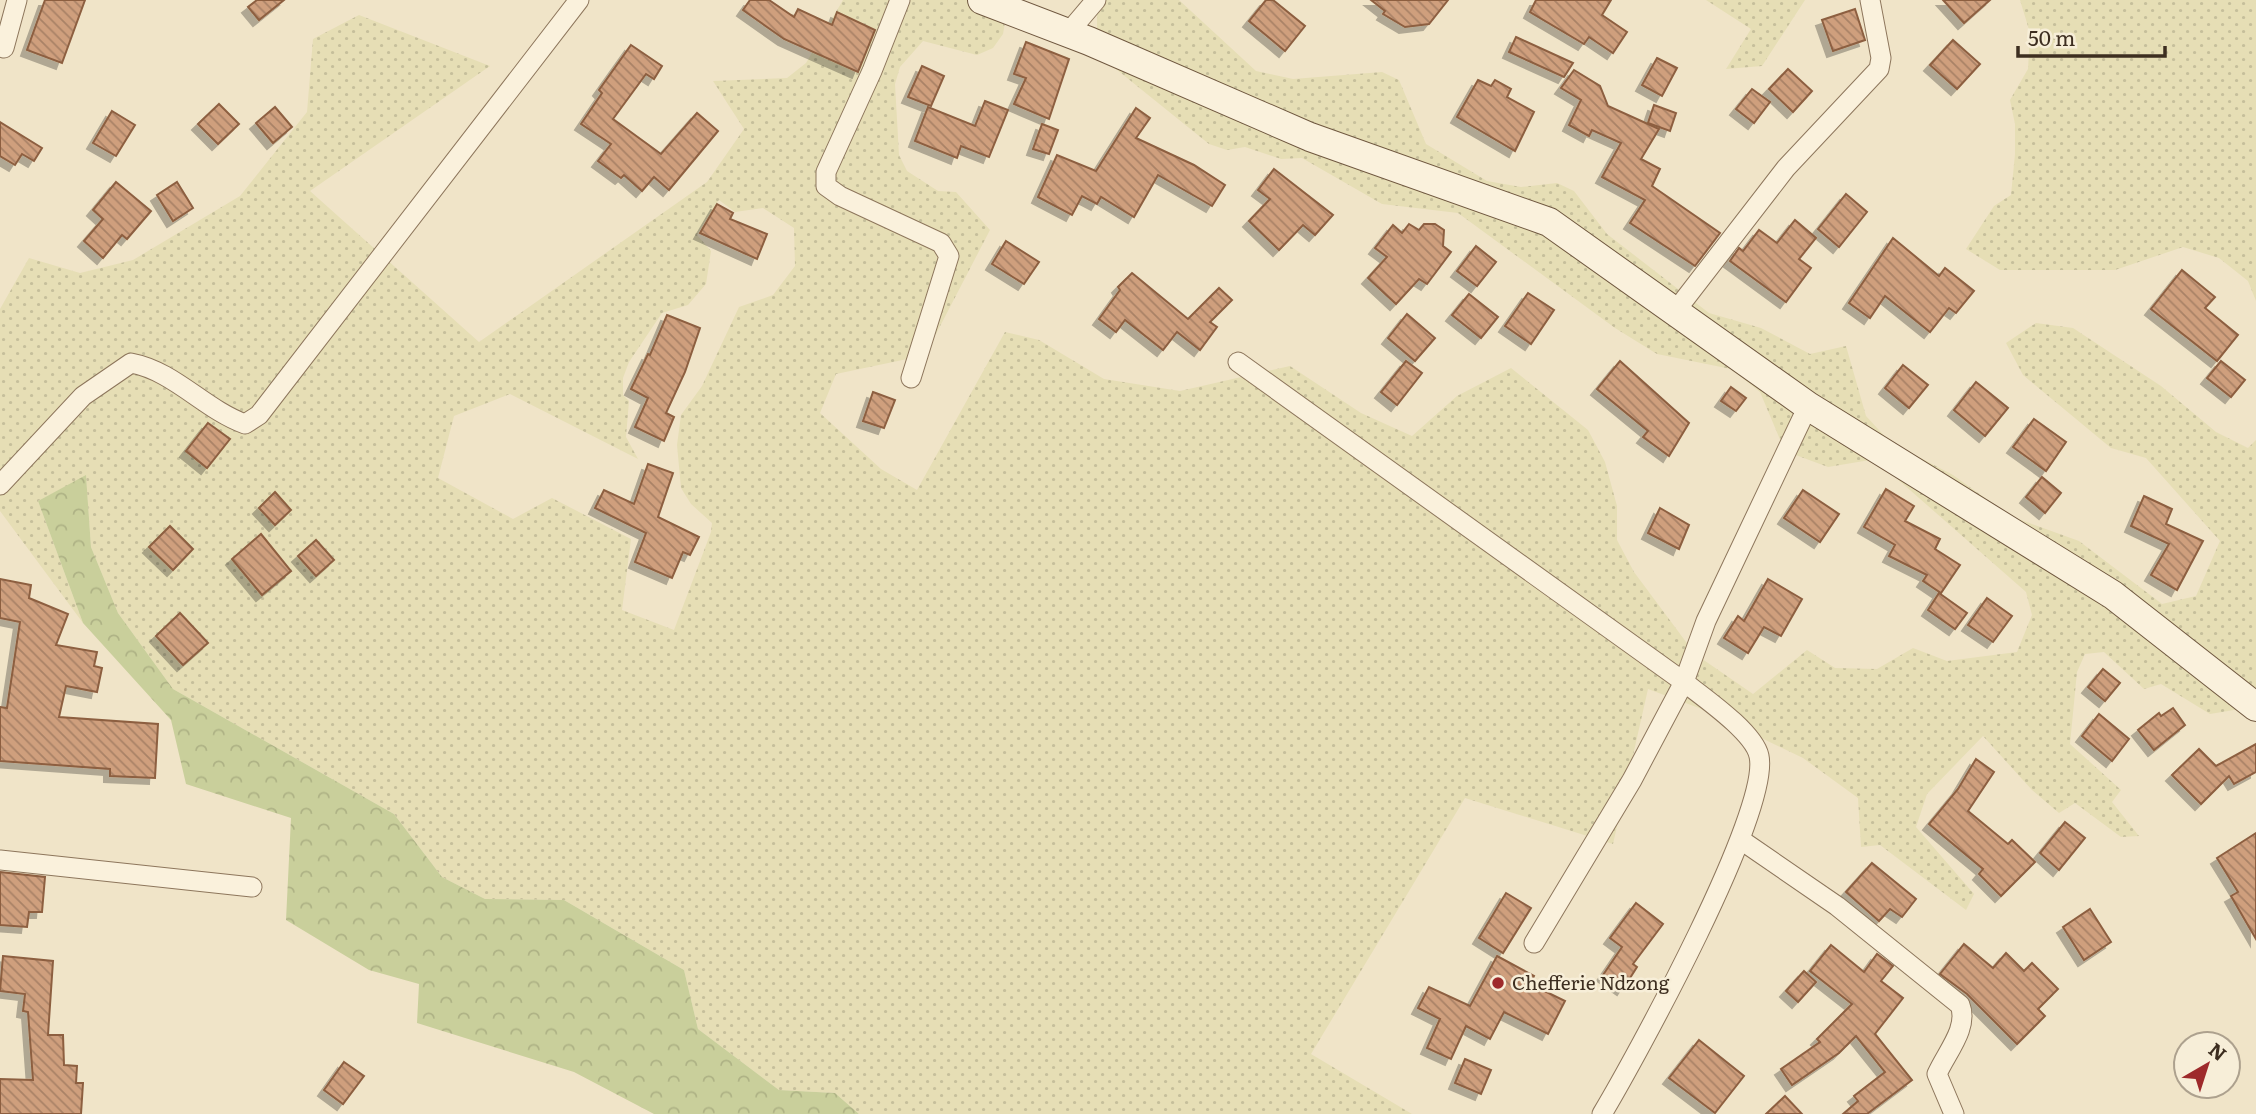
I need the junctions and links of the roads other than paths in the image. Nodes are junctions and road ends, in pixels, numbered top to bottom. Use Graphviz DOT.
graph roads {
  1 [pos="17,0"];
  2 [pos="579,0"];
  3 [pos="900,0"];
  4 [pos="982,0"];
  5 [pos="1097,0"];
  6 [pos="1870,0"];
  7 [pos="1068,33"];
  8 [pos="4,48"];
  9 [pos="1674,313"];
  10 [pos="1238,362"];
  11 [pos="911,378"];
  12 [pos="1808,406"];
  13 [pos="0,485"];
  14 [pos="1684,682"];
  15 [pos="2256,708"];
  16 [pos="1741,840"];
  17 [pos="0,860"];
  18 [pos="252,887"];
  19 [pos="1534,943"];
  20 [pos="1602,1114"];
  21 [pos="1954,1114"];
  1 -- 8 [label="street"];
  2 -- 13 [label="street"];
  3 -- 11 [label="street"];
  4 -- 7 [label="street"];
  5 -- 7 [label="street"];
  6 -- 9 [label="street"];
  7 -- 9 [label="street"];
  9 -- 12 [label="street"];
  10 -- 14 [label="street"];
  12 -- 14 [label="street"];
  12 -- 15 [label="street"];
  14 -- 16 [label="street"];
  14 -- 19 [label="street"];
  16 -- 20 [label="street"];
  16 -- 21 [label="street"];
  17 -- 18 [label="street"];
}
